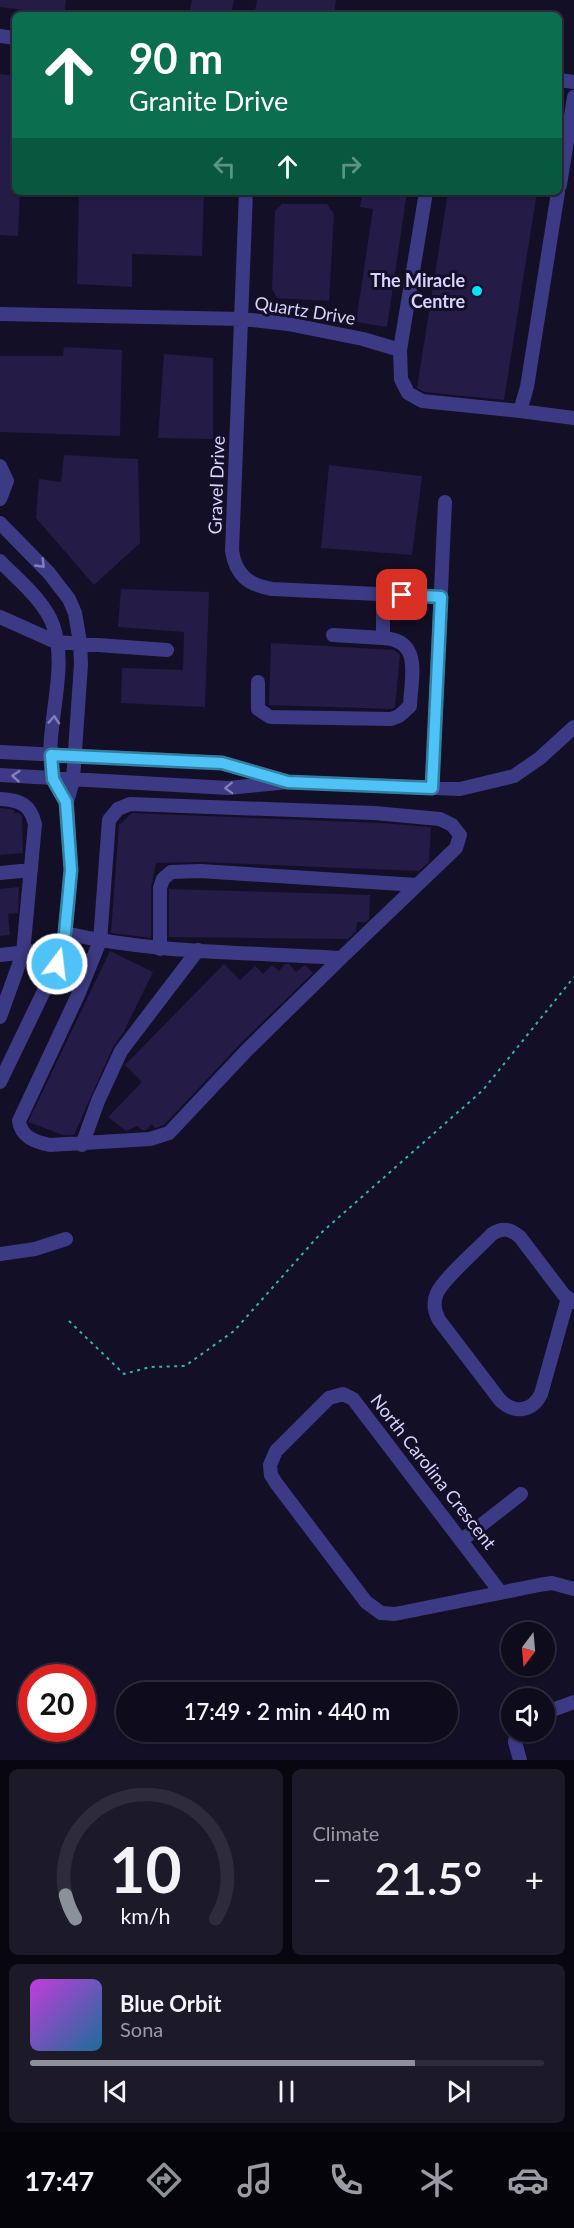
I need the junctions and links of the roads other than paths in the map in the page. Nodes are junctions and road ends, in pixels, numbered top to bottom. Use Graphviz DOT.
graph roads {
  1 [pos="574,97"];
  2 [pos="562,172"];
  3 [pos="246,195"];
  4 [pos="426,195"];
  5 [pos="558,195"];
  6 [pos="0,314"];
  7 [pos="242,319"];
  8 [pos="400,350"];
  9 [pos="520,411"];
  10 [pos="574,418"];
  11 [pos="0,466"];
  12 [pos="0,500"];
  13 [pos="445,502"];
  14 [pos="0,523"];
  15 [pos="0,561"];
  16 [pos="383,594"];
  17 [pos="441,597"];
  18 [pos="0,617"];
  19 [pos="333,635"];
  20 [pos="383,638"];
  21 [pos="56,642"];
  22 [pos="80,642"];
  23 [pos="167,650"];
  24 [pos="258,682"];
  25 [pos="574,727"];
  26 [pos="0,752"];
  27 [pos="51,755"];
  28 [pos="74,755"];
  29 [pos="0,776"];
  30 [pos="53,779"];
  31 [pos="73,780"];
  32 [pos="288,782"];
  33 [pos="432,788"];
  34 [pos="0,799"];
  35 [pos="66,802"];
  36 [pos="31,870"];
  37 [pos="0,873"];
  38 [pos="417,885"];
  39 [pos="65,933"];
  40 [pos="100,941"];
  41 [pos="62,948"];
  42 [pos="160,949"];
  43 [pos="198,950"];
  44 [pos="22,953"];
  45 [pos="0,955"];
  46 [pos="341,958"];
  47 [pos="0,1017"];
  48 [pos="0,1082"];
  49 [pos="82,1145"];
  50 [pos="66,1239"];
  51 [pos="0,1254"];
  52 [pos="571,1300"];
  53 [pos="522,1494"];
  54 [pos="462,1540"];
  55 [pos="574,1589"];
  56 [pos="501,1593"];
  57 [pos="574,1702"];
  58 [pos="555,1709"];
  59 [pos="515,1742"];
  60 [pos="520,1760"];
  1 -- 2 [label="street"];
  3 -- 7 [label="street, Gravel Drive"];
  4 -- 8 [label="street"];
  5 -- 9 [label="street"];
  6 -- 7 [label="street, Quartz Drive"];
  7 -- 8 [label="street, Quartz Drive"];
  7 -- 16 [label="street, Gravel Drive"];
  8 -- 9 [label="street"];
  9 -- 10 [label="street"];
  11 -- 12 [label="street"];
  13 -- 17 [label="street"];
  14 -- 22 [label="street, one-way"];
  15 -- 21 [label="street"];
  16 -- 17 [label="street, Gravel Drive"];
  16 -- 20 [label="street"];
  17 -- 33 [label="street"];
  18 -- 21 [label="street"];
  19 -- 20 [label="street"];
  20 -- 24 [label="street"];
  21 -- 22 [label="street"];
  27 -- 21 [label="street, one-way"];
  22 -- 23 [label="street"];
  22 -- 28 [label="street"];
  25 -- 33 [label="street"];
  26 -- 27 [label="street"];
  27 -- 28 [label="street"];
  27 -- 30 [label="street"];
  28 -- 31 [label="street"];
  28 -- 32 [label="street"];
  30 -- 29 [label="street, one-way"];
  30 -- 31 [label="street"];
  30 -- 35 [label="street"];
  32 -- 31 [label="street, one-way"];
  31 -- 35 [label="street"];
  32 -- 33 [label="street"];
  34 -- 36 [label="street"];
  35 -- 39 [label="street"];
  36 -- 37 [label="street"];
  36 -- 44 [label="street"];
  38 -- 40 [label="street"];
  38 -- 42 [label="street"];
  38 -- 46 [label="street"];
  39 -- 40 [label="street"];
  39 -- 41 [label="street"];
  40 -- 42 [label="street"];
  40 -- 49 [label="street"];
  41 -- 44 [label="street"];
  41 -- 48 [label="street"];
  42 -- 43 [label="street"];
  43 -- 46 [label="street"];
  43 -- 49 [label="street"];
  44 -- 45 [label="street"];
  44 -- 47 [label="street"];
  46 -- 49 [label="street"];
  50 -- 51 [label="street"];
  52 -- 52 [label="street"];
  53 -- 54 [label="street"];
  54 -- 56 [label="street, North Carolina Crescent"];
  54 -- 56 [label="street, North Carolina Crescent"];
  55 -- 56 [label="street, North Carolina Crescent"];
  57 -- 58 [label="street"];
  59 -- 60 [label="street"];
}
